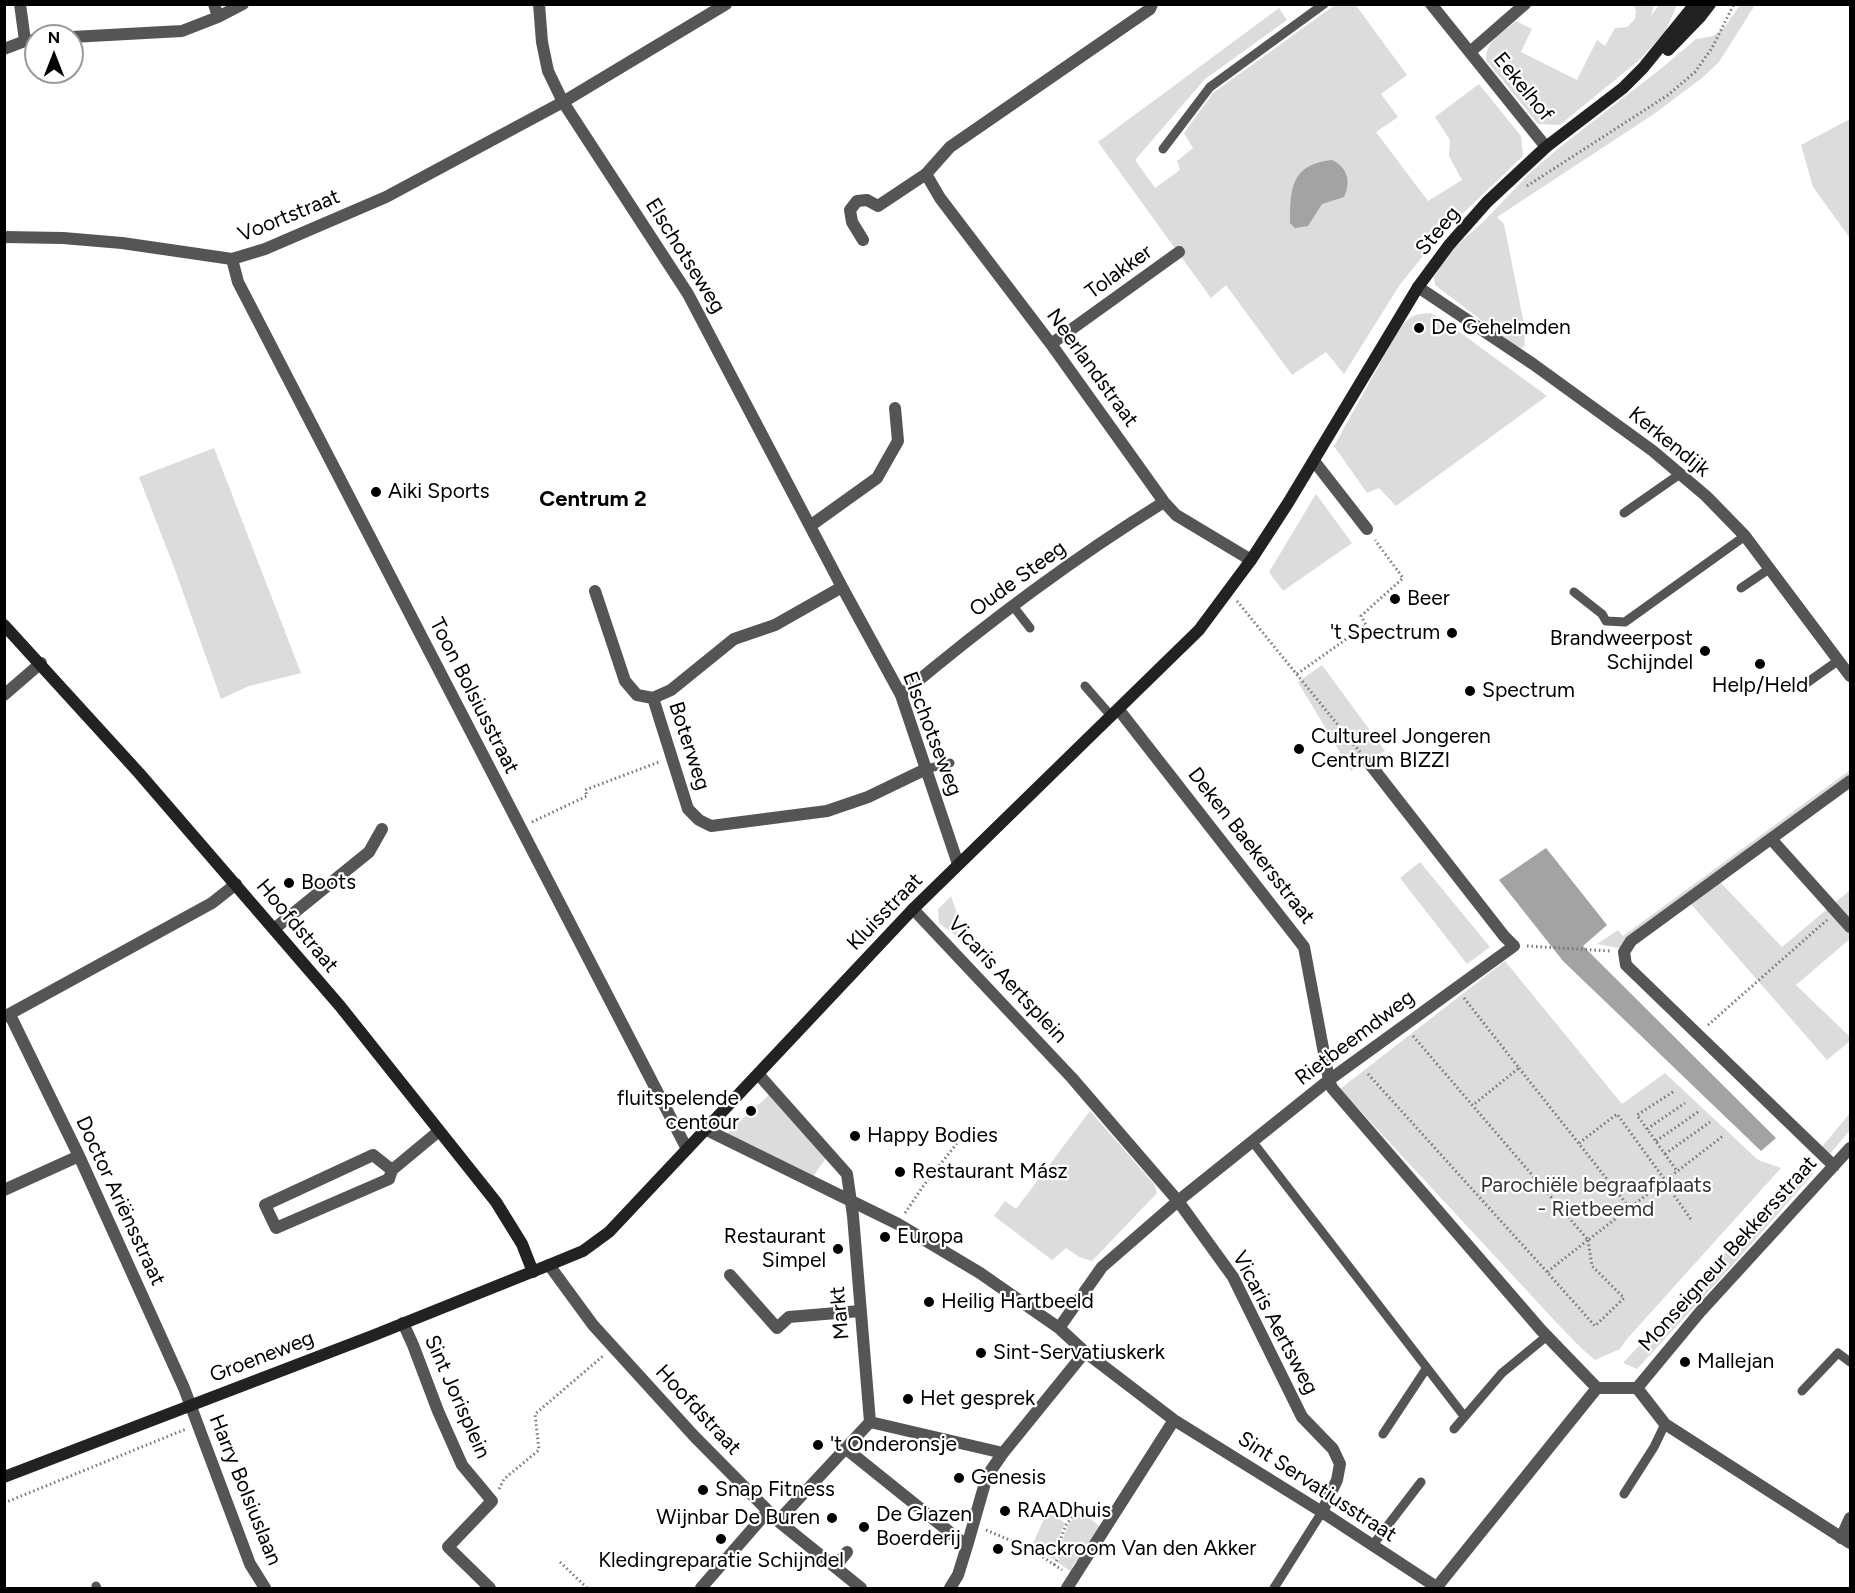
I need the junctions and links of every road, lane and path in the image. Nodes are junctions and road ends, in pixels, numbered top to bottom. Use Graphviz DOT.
graph roads {
  1 [pos="20,4"];
  2 [pos="214,4"];
  3 [pos="243,4"];
  4 [pos="539,4"];
  5 [pos="726,4"];
  6 [pos="1152,4"];
  7 [pos="1324,4"];
  8 [pos="1431,4"];
  9 [pos="1525,4"];
  10 [pos="1695,4"];
  11 [pos="1710,4"];
  12 [pos="1734,4"];
  13 [pos="218,17"];
  14 [pos="26,24"];
  15 [pos="84,36"];
  16 [pos="24,43"];
  17 [pos="4,49"];
  18 [pos="1470,51"];
  19 [pos="1643,69"];
  20 [pos="563,102"];
  21 [pos="1546,147"];
  22 [pos="1163,149"];
  23 [pos="1554,168"];
  24 [pos="926,174"];
  25 [pos="4,237"];
  26 [pos="862,240"];
  27 [pos="1179,252"];
  28 [pos="232,259"];
  29 [pos="1418,287"];
  30 [pos="1051,344"];
  31 [pos="895,408"];
  32 [pos="1314,461"];
  33 [pos="1680,474"];
  34 [pos="1164,502"];
  35 [pos="1624,513"];
  36 [pos="810,526"];
  37 [pos="1367,529"];
  38 [pos="1745,536"];
  39 [pos="1251,560"];
  40 [pos="1769,569"];
  41 [pos="842,587"];
  42 [pos="1741,588"];
  43 [pos="1228,590"];
  44 [pos="595,591"];
  45 [pos="1574,592"];
  46 [pos="1014,606"];
  47 [pos="4,625"];
  48 [pos="1030,628"];
  49 [pos="1839,660"];
  50 [pos="41,663"];
  51 [pos="1298,674"];
  52 [pos="1851,676"];
  53 [pos="1808,682"];
  54 [pos="1085,686"];
  55 [pos="4,695"];
  56 [pos="901,695"];
  57 [pos="653,698"];
  58 [pos="1116,713"];
  59 [pos="672,757"];
  60 [pos="950,763"];
  61 [pos="1370,763"];
  62 [pos="926,769"];
  63 [pos="1851,781"];
  64 [pos="520,828"];
  65 [pos="382,830"];
  66 [pos="1772,840"];
  67 [pos="958,864"];
  68 [pos="236,884"];
  69 [pos="913,909"];
  70 [pos="1837,911"];
  71 [pos="1851,927"];
  72 [pos="274,929"];
  73 [pos="1514,946"];
  74 [pos="1594,950"];
  75 [pos="1456,987"];
  76 [pos="8,1016"];
  77 [pos="1404,1025"];
  78 [pos="1698,1034"];
  79 [pos="1519,1068"];
  80 [pos="1368,1074"];
  81 [pos="759,1075"];
  82 [pos="1072,1078"];
  83 [pos="1329,1080"];
  84 [pos="1673,1092"];
  85 [pos="1685,1103"];
  86 [pos="1473,1105"];
  87 [pos="1698,1112"];
  88 [pos="1710,1122"];
  89 [pos="1647,1129"];
  90 [pos="707,1130"];
  91 [pos="440,1131"];
  92 [pos="965,1133"];
  93 [pos="1723,1136"];
  94 [pos="1252,1141"];
  95 [pos="1656,1141"];
  96 [pos="1579,1143"];
  97 [pos="1851,1148"];
  98 [pos="687,1149"];
  99 [pos="1665,1154"];
  100 [pos="80,1156"];
  101 [pos="1834,1166"];
  102 [pos="392,1170"];
  103 [pos="1677,1171"];
  104 [pos="1664,1181"];
  105 [pos="4,1190"];
  106 [pos="1178,1201"];
  107 [pos="850,1202"];
  108 [pos="1630,1208"];
  109 [pos="1692,1221"];
  110 [pos="898,1224"];
  111 [pos="1588,1240"];
  112 [pos="549,1265"];
  113 [pos="533,1272"];
  114 [pos="1547,1272"];
  115 [pos="730,1275"];
  116 [pos="860,1311"];
  117 [pos="403,1323"];
  118 [pos="1059,1328"];
  119 [pos="1547,1336"];
  120 [pos="614,1347"];
  121 [pos="1084,1352"];
  122 [pos="1851,1362"];
  123 [pos="1426,1369"];
  124 [pos="1597,1388"];
  125 [pos="1636,1388"];
  126 [pos="1802,1391"];
  127 [pos="190,1406"];
  128 [pos="1464,1416"];
  129 [pos="1174,1420"];
  130 [pos="870,1422"];
  131 [pos="1665,1424"];
  132 [pos="186,1428"];
  133 [pos="1454,1429"];
  134 [pos="1383,1434"];
  135 [pos="844,1448"];
  136 [pos="1003,1453"];
  137 [pos="4,1477"];
  138 [pos="1421,1482"];
  139 [pos="1624,1494"];
  140 [pos="492,1501"];
  141 [pos="4,1503"];
  142 [pos="768,1511"];
  143 [pos="1322,1512"];
  144 [pos="1851,1518"];
  145 [pos="778,1521"];
  146 [pos="973,1524"];
  147 [pos="1107,1526"];
  148 [pos="1846,1540"];
  149 [pos="967,1546"];
  150 [pos="1372,1546"];
  151 [pos="847,1552"];
  152 [pos="560,1562"];
  153 [pos="1054,1565"];
  154 [pos="835,1567"];
  155 [pos="1070,1583"];
  156 [pos="262,1588"];
  157 [pos="490,1588"];
  158 [pos="587,1588"];
  159 [pos="701,1588"];
  160 [pos="861,1588"];
  161 [pos="950,1588"];
  162 [pos="1274,1588"];
  163 [pos="1437,1588"];
  1 -- 14 [label="street"];
  2 -- 13 [label="street"];
  3 -- 13 [label="street"];
  4 -- 20 [label="street, Elschotseweg"];
  5 -- 20 [label="street, Voortstraat"];
  6 -- 24 [label="street"];
  7 -- 22 [label="lane"];
  8 -- 18 [label="street, Eekelhof"];
  9 -- 18 [label="street, Eekelhof"];
  10 -- 19 [label="street, Steeg"];
  11 -- 19 [label="street, Steeg"];
  12 -- 23 [label="path"];
  13 -- 15 [label="street"];
  16 -- 17 [label="street"];
  18 -- 21 [label="street, Eekelhof"];
  19 -- 21 [label="street, Steeg"];
  20 -- 28 [label="street, Voortstraat"];
  20 -- 36 [label="street, Elschotseweg"];
  21 -- 29 [label="street, Steeg"];
  24 -- 26 [label="street"];
  24 -- 30 [label="street, Neerlandstraat"];
  25 -- 28 [label="street, Voortstraat"];
  27 -- 30 [label="street, Tolakker"];
  28 -- 64 [label="street, Toon Bolsiusstraat"];
  29 -- 32 [label="street, Steeg"];
  29 -- 33 [label="street, Kerkendijk"];
  30 -- 34 [label="street, Neerlandstraat"];
  31 -- 36 [label="street"];
  32 -- 37 [label="street"];
  32 -- 39 [label="street, Steeg"];
  33 -- 35 [label="lane"];
  33 -- 38 [label="street, Kerkendijk"];
  34 -- 39 [label="street, Neerlandstraat"];
  34 -- 46 [label="street, Oude Steeg"];
  36 -- 41 [label="street, Elschotseweg"];
  37 -- 51 [label="path"];
  38 -- 40 [label="street, Kerkendijk"];
  38 -- 45 [label="lane"];
  39 -- 43 [label="street, Kluisstraat"];
  40 -- 42 [label="lane"];
  40 -- 49 [label="street, Kerkendijk"];
  41 -- 56 [label="street, Elschotseweg"];
  41 -- 57 [label="street, Boterweg"];
  43 -- 51 [label="path"];
  43 -- 58 [label="street, Kluisstraat"];
  44 -- 57 [label="street"];
  46 -- 48 [label="lane"];
  46 -- 56 [label="street, Oude Steeg"];
  47 -- 50 [label="street, Hoofdstraat"];
  49 -- 52 [label="street, Kerkendijk"];
  49 -- 53 [label="lane"];
  50 -- 55 [label="street"];
  50 -- 68 [label="street, Hoofdstraat"];
  51 -- 61 [label="path"];
  54 -- 58 [label="lane"];
  56 -- 62 [label="street, Elschotseweg"];
  57 -- 59 [label="street, Boterweg"];
  58 -- 67 [label="street, Kluisstraat"];
  58 -- 83 [label="street, Deken Baekersstraat"];
  59 -- 62 [label="street, Boterweg"];
  59 -- 64 [label="path"];
  60 -- 62 [label="lane"];
  61 -- 73 [label="street"];
  62 -- 67 [label="street, Elschotseweg"];
  63 -- 66 [label="street"];
  64 -- 98 [label="street, Toon Bolsiusstraat"];
  65 -- 72 [label="street"];
  66 -- 70 [label="street"];
  66 -- 78 [label="street"];
  67 -- 69 [label="street, Kluisstraat"];
  68 -- 72 [label="street, Hoofdstraat"];
  68 -- 76 [label="street"];
  69 -- 81 [label="street, Kluisstraat"];
  69 -- 82 [label="street, Vicaris Aertsplein"];
  70 -- 71 [label="street"];
  70 -- 78 [label="path"];
  72 -- 91 [label="street, Hoofdstraat"];
  73 -- 74 [label="path"];
  73 -- 75 [label="street, Rietbeemdweg"];
  75 -- 77 [label="street, Rietbeemdweg"];
  75 -- 79 [label="path"];
  76 -- 100 [label="street, Doctor Ariënsstraat"];
  77 -- 83 [label="street, Rietbeemdweg"];
  77 -- 86 [label="path"];
  78 -- 101 [label="street"];
  79 -- 86 [label="path"];
  79 -- 96 [label="path"];
  80 -- 114 [label="path"];
  81 -- 90 [label="street, Kluisstraat"];
  81 -- 107 [label="street, Markt"];
  82 -- 106 [label="street, Vicaris Aertsweg"];
  83 -- 94 [label="street, Rietbeemdweg"];
  83 -- 119 [label="street, Deken Baekersstraat"];
  84 -- 89 [label="path"];
  85 -- 89 [label="path"];
  86 -- 111 [label="path"];
  87 -- 95 [label="path"];
  88 -- 99 [label="path"];
  89 -- 95 [label="path"];
  90 -- 98 [label="street, Kluisstraat"];
  90 -- 107 [label="street, Sint Servatiusstraat"];
  91 -- 102 [label="street"];
  91 -- 113 [label="street, Hoofdstraat"];
  92 -- 110 [label="path"];
  93 -- 103 [label="path"];
  94 -- 106 [label="street, Rietbeemdweg"];
  94 -- 123 [label="lane"];
  95 -- 99 [label="path"];
  96 -- 104 [label="path"];
  96 -- 108 [label="path"];
  97 -- 101 [label="street, Monseigneur Bekkersstraat"];
  98 -- 112 [label="street, Kluisstraat"];
  99 -- 103 [label="path"];
  100 -- 105 [label="street"];
  100 -- 127 [label="street, Doctor Ariënsstraat"];
  101 -- 125 [label="street, Monseigneur Bekkersstraat"];
  102 -- 102 [label="street"];
  103 -- 104 [label="path"];
  104 -- 108 [label="path"];
  104 -- 109 [label="path"];
  106 -- 118 [label="street, Rietbeemdweg"];
  106 -- 143 [label="street, Vicaris Aertsweg"];
  107 -- 110 [label="street, Sint Servatiusstraat"];
  107 -- 116 [label="street, Markt"];
  108 -- 111 [label="path"];
  110 -- 118 [label="street, Sint Servatiusstraat"];
  111 -- 114 [label="path"];
  111 -- 114 [label="path"];
  112 -- 113 [label="street, Kluisstraat"];
  112 -- 120 [label="street, Hoofdstraat"];
  113 -- 117 [label="street, Groeneweg"];
  115 -- 116 [label="street"];
  116 -- 130 [label="street, Markt"];
  117 -- 127 [label="street, Groeneweg"];
  117 -- 140 [label="street, Sint Jorisplein"];
  118 -- 121 [label="street, Sint Servatiusstraat"];
  119 -- 124 [label="street, Deken Baekersstraat"];
  119 -- 128 [label="lane"];
  120 -- 140 [label="path"];
  120 -- 142 [label="street, Hoofdstraat"];
  121 -- 129 [label="street, Sint Servatiusstraat"];
  121 -- 136 [label="street"];
  122 -- 126 [label="lane"];
  123 -- 128 [label="lane"];
  123 -- 134 [label="lane"];
  124 -- 125 [label="street"];
  124 -- 163 [label="street"];
  125 -- 131 [label="street"];
  127 -- 137 [label="street, Groeneweg"];
  127 -- 156 [label="street, Harry Bolsiuslaan"];
  128 -- 133 [label="lane"];
  129 -- 143 [label="street, Sint Servatiusstraat"];
  129 -- 147 [label="street"];
  130 -- 135 [label="street"];
  130 -- 136 [label="street"];
  131 -- 139 [label="lane"];
  131 -- 148 [label="street"];
  132 -- 141 [label="path"];
  135 -- 145 [label="street"];
  135 -- 149 [label="street"];
  136 -- 146 [label="street"];
  138 -- 150 [label="lane"];
  140 -- 157 [label="street"];
  142 -- 145 [label="street, Hoofdstraat"];
  142 -- 159 [label="street"];
  143 -- 150 [label="street, Sint Servatiusstraat"];
  143 -- 162 [label="lane"];
  144 -- 148 [label="street"];
  145 -- 154 [label="street, Hoofdstraat"];
  146 -- 149 [label="street"];
  146 -- 153 [label="path"];
  147 -- 153 [label="path"];
  147 -- 155 [label="street"];
  149 -- 161 [label="street"];
  150 -- 163 [label="street, Sint Servatiusstraat"];
  151 -- 154 [label="street"];
  152 -- 158 [label="path"];
  153 -- 155 [label="path"];
  154 -- 160 [label="street, Hoofdstraat"];
}
